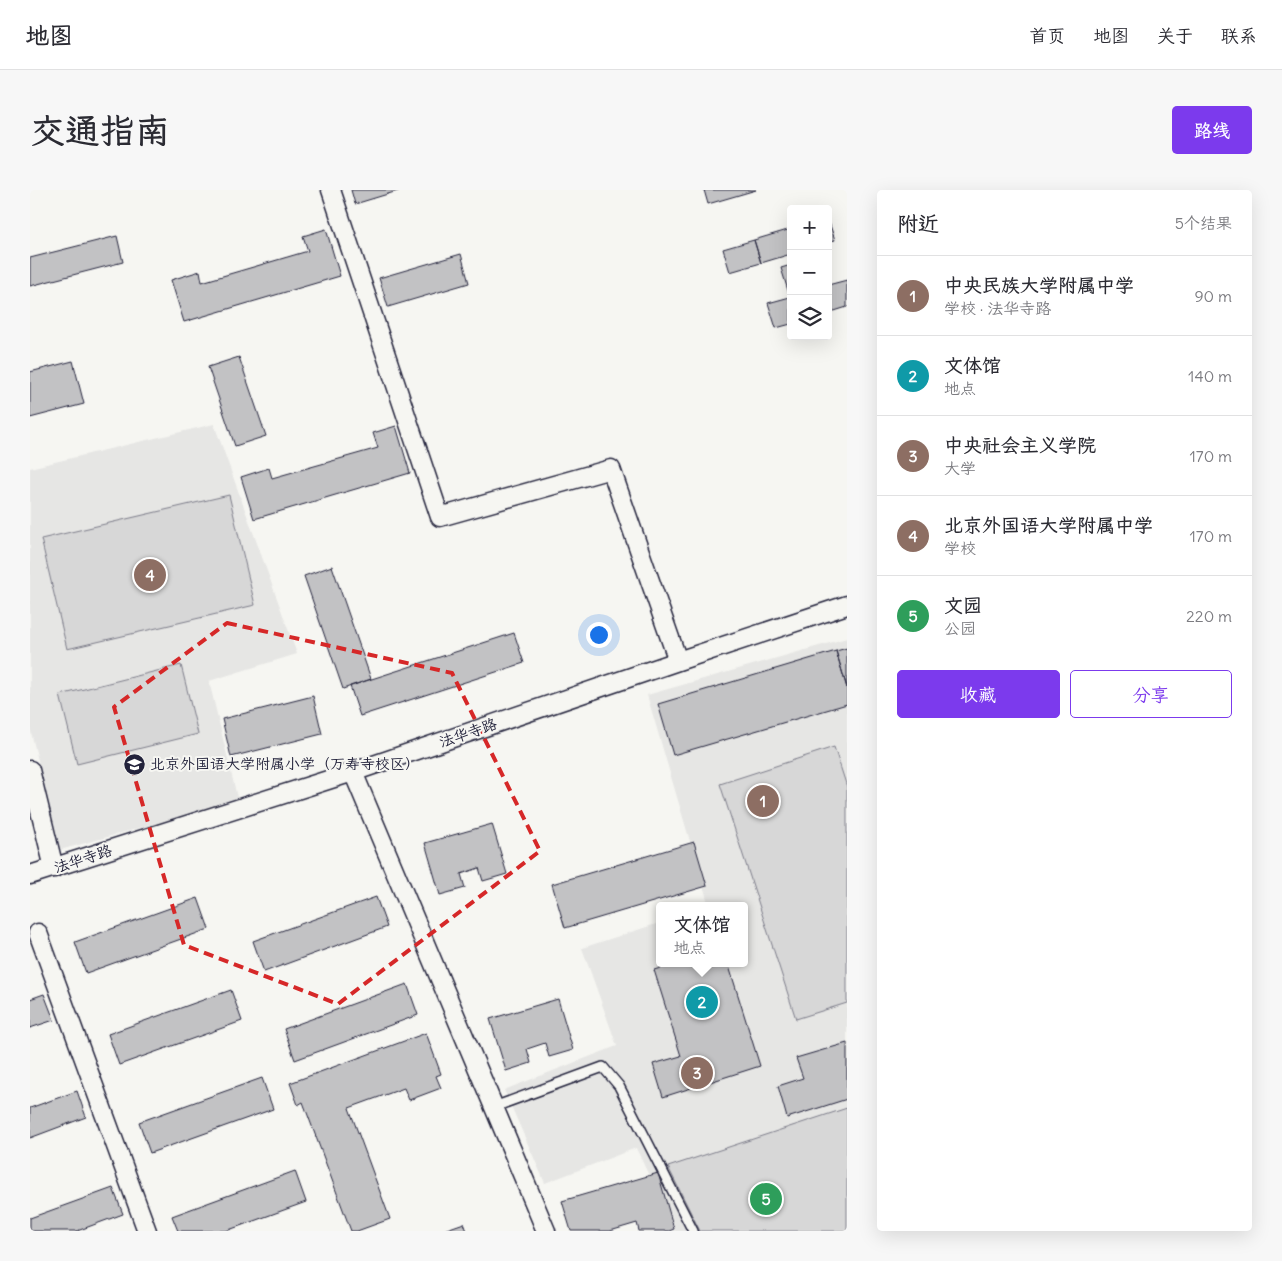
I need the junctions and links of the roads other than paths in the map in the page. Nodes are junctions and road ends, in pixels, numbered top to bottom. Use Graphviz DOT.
graph roads {
  1 [pos="331,190"];
  2 [pos="847,605"];
  3 [pos="678,661"];
  4 [pos="30,770"];
  5 [pos="353,772"];
  6 [pos="54,868"];
  7 [pos="30,875"];
  8 [pos="38,933"];
  9 [pos="494,1107"];
  10 [pos="146,1231"];
  11 [pos="546,1231"];
  12 [pos="693,1231"];
  1 -- 3 [label="street"];
  2 -- 3 [label="street, 法华寺路"];
  3 -- 5 [label="street, 法华寺路"];
  4 -- 6 [label="street"];
  5 -- 6 [label="street, 法华寺路"];
  5 -- 9 [label="street"];
  6 -- 7 [label="street, 法华寺路"];
  8 -- 10 [label="street"];
  9 -- 11 [label="street"];
  9 -- 12 [label="lane"];
}
